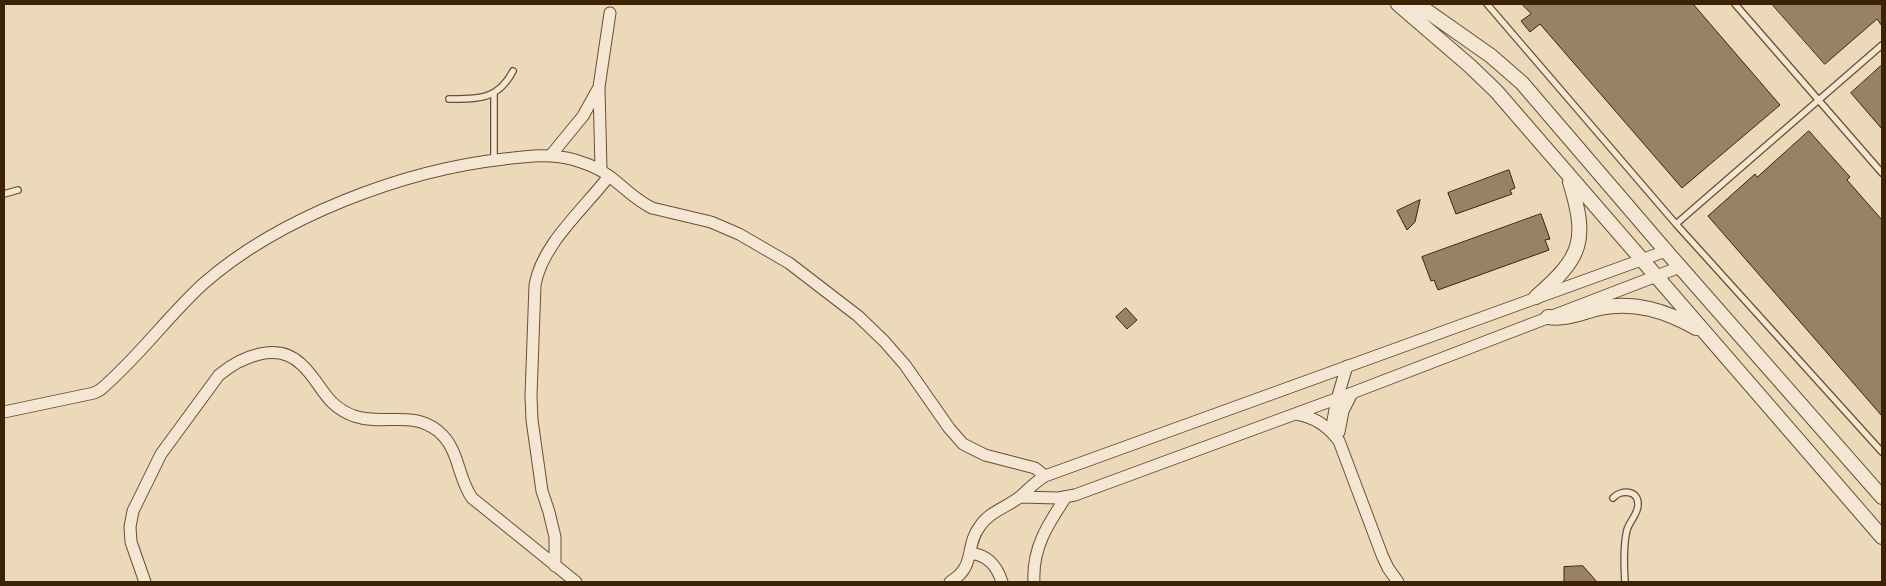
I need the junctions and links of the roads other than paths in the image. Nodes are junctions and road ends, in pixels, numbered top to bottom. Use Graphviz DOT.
graph roads {
  1 [pos="1398,4"];
  2 [pos="1417,4"];
  3 [pos="1487,4"];
  4 [pos="1735,4"];
  5 [pos="610,13"];
  6 [pos="1882,45"];
  7 [pos="513,71"];
  8 [pos="599,87"];
  9 [pos="494,93"];
  10 [pos="449,100"];
  11 [pos="1819,100"];
  12 [pos="551,155"];
  13 [pos="494,160"];
  14 [pos="605,173"];
  15 [pos="1882,173"];
  16 [pos="1568,176"];
  17 [pos="18,190"];
  18 [pos="4,194"];
  19 [pos="1676,224"];
  20 [pos="1666,251"];
  21 [pos="1640,260"];
  22 [pos="1680,267"];
  23 [pos="1655,276"];
  24 [pos="1536,297"];
  25 [pos="1548,317"];
  26 [pos="1706,334"];
  27 [pos="1347,366"];
  28 [pos="1352,393"];
  29 [pos="1337,399"];
  30 [pos="4,412"];
  31 [pos="1295,414"];
  32 [pos="1331,431"];
  33 [pos="1338,442"];
  34 [pos="1882,452"];
  35 [pos="1045,476"];
  36 [pos="1020,497"];
  37 [pos="1066,497"];
  38 [pos="1882,497"];
  39 [pos="1613,498"];
  40 [pos="1882,540"];
  41 [pos="970,553"];
  42 [pos="556,566"];
  43 [pos="145,582"];
  44 [pos="576,582"];
  45 [pos="950,582"];
  46 [pos="1002,582"];
  47 [pos="1034,582"];
  48 [pos="1398,582"];
  49 [pos="1625,582"];
  1 -- 16 [label="street"];
  2 -- 20 [label="street"];
  3 -- 19 [label="lane"];
  4 -- 11 [label="lane"];
  5 -- 8 [label="street"];
  6 -- 11 [label="lane"];
  7 -- 9 [label="lane"];
  8 -- 12 [label="street"];
  8 -- 14 [label="street"];
  9 -- 10 [label="lane"];
  9 -- 13 [label="lane"];
  11 -- 15 [label="lane"];
  11 -- 19 [label="lane"];
  12 -- 13 [label="street"];
  12 -- 14 [label="street"];
  13 -- 30 [label="street"];
  14 -- 35 [label="street"];
  14 -- 42 [label="street"];
  16 -- 21 [label="street"];
  16 -- 24 [label="street"];
  17 -- 18 [label="lane"];
  19 -- 34 [label="lane"];
  20 -- 21 [label="street"];
  20 -- 22 [label="street"];
  21 -- 23 [label="street"];
  21 -- 24 [label="street"];
  22 -- 23 [label="street"];
  22 -- 38 [label="street"];
  23 -- 25 [label="street"];
  23 -- 26 [label="street"];
  24 -- 27 [label="street"];
  25 -- 26 [label="street"];
  25 -- 28 [label="street"];
  26 -- 40 [label="street"];
  27 -- 29 [label="street"];
  27 -- 35 [label="street"];
  28 -- 29 [label="street"];
  28 -- 33 [label="street"];
  29 -- 31 [label="street"];
  29 -- 32 [label="street"];
  31 -- 32 [label="street"];
  31 -- 37 [label="street"];
  32 -- 33 [label="street"];
  33 -- 48 [label="street"];
  35 -- 36 [label="street"];
  36 -- 37 [label="street"];
  36 -- 41 [label="street"];
  37 -- 47 [label="street"];
  39 -- 49 [label="lane"];
  41 -- 45 [label="street"];
  41 -- 46 [label="street"];
  42 -- 43 [label="street"];
  42 -- 44 [label="street"];
}
